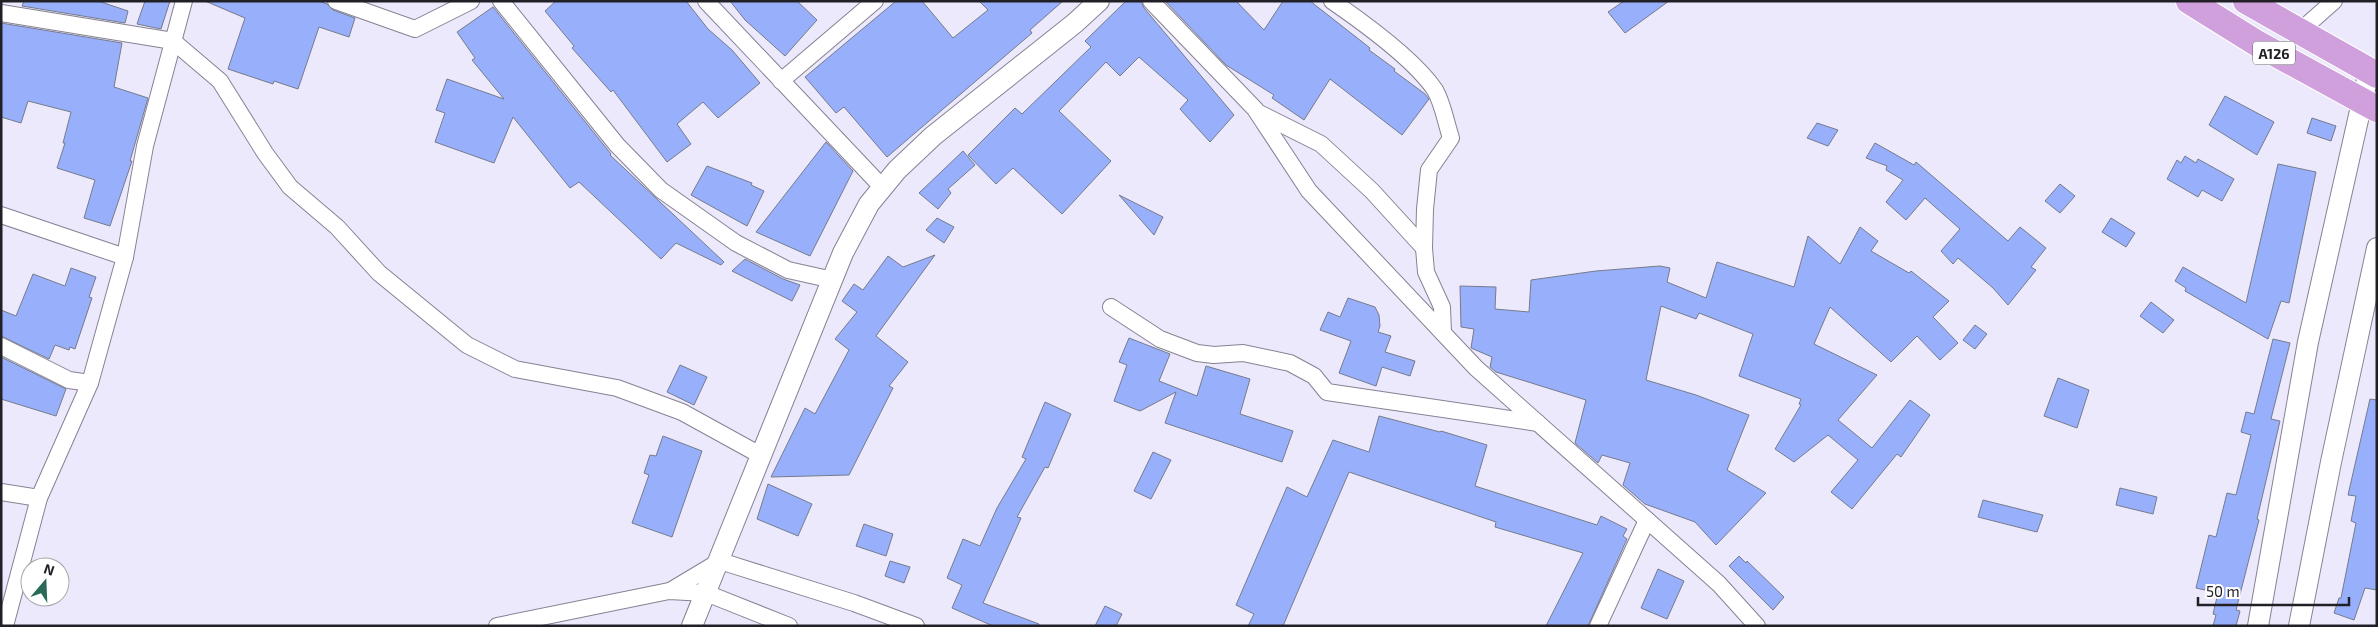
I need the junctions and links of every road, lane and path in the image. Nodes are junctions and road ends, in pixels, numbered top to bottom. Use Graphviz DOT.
graph roads {
  1 [pos="184,1"];
  2 [pos="336,1"];
  3 [pos="471,1"];
  4 [pos="501,1"];
  5 [pos="706,1"];
  6 [pos="875,1"];
  7 [pos="1099,1"];
  8 [pos="1151,1"];
  9 [pos="1332,1"];
  10 [pos="2189,1"];
  11 [pos="2246,1"];
  12 [pos="2334,1"];
  13 [pos="1,13"];
  14 [pos="2299,32"];
  15 [pos="173,41"];
  16 [pos="2373,73"];
  17 [pos="781,81"];
  18 [pos="2369,105"];
  19 [pos="1257,112"];
  20 [pos="883,188"];
  21 [pos="1,215"];
  22 [pos="1424,248"];
  23 [pos="2377,248"];
  24 [pos="125,257"];
  25 [pos="833,280"];
  26 [pos="1111,307"];
  27 [pos="1443,333"];
  28 [pos="1,346"];
  29 [pos="90,383"];
  30 [pos="1538,423"];
  31 [pos="761,459"];
  32 [pos="1,492"];
  33 [pos="39,498"];
  34 [pos="1647,520"];
  35 [pos="720,561"];
  36 [pos="669,592"];
  37 [pos="706,593"];
  38 [pos="5,626"];
  39 [pos="497,626"];
  40 [pos="692,626"];
  41 [pos="789,626"];
  42 [pos="916,626"];
  43 [pos="1598,626"];
  44 [pos="1757,626"];
  45 [pos="2258,626"];
  46 [pos="2299,626"];
  1 -- 15 [label="street"];
  2 -- 3 [label="street"];
  4 -- 25 [label="street"];
  5 -- 17 [label="street"];
  6 -- 17 [label="street"];
  7 -- 20 [label="street"];
  8 -- 19 [label="street"];
  9 -- 22 [label="street"];
  10 -- 18 [label="highway, A126"];
  11 -- 14 [label="highway, A126"];
  12 -- 14 [label="street"];
  13 -- 15 [label="street"];
  14 -- 16 [label="highway, A126"];
  15 -- 24 [label="street"];
  15 -- 31 [label="street"];
  16 -- 18 [label="street"];
  17 -- 20 [label="street"];
  18 -- 45 [label="street"];
  19 -- 22 [label="street"];
  19 -- 27 [label="street"];
  20 -- 25 [label="street"];
  21 -- 24 [label="street"];
  22 -- 27 [label="street"];
  23 -- 46 [label="street"];
  24 -- 29 [label="street"];
  25 -- 31 [label="street"];
  26 -- 30 [label="street"];
  27 -- 30 [label="street"];
  28 -- 29 [label="street"];
  29 -- 33 [label="street"];
  30 -- 34 [label="street"];
  31 -- 35 [label="street"];
  32 -- 33 [label="street"];
  33 -- 38 [label="street"];
  34 -- 43 [label="street"];
  34 -- 44 [label="street"];
  35 -- 36 [label="street"];
  35 -- 37 [label="street"];
  35 -- 42 [label="street"];
  36 -- 37 [label="street"];
  36 -- 39 [label="street"];
  37 -- 40 [label="street"];
  37 -- 41 [label="street"];
}
